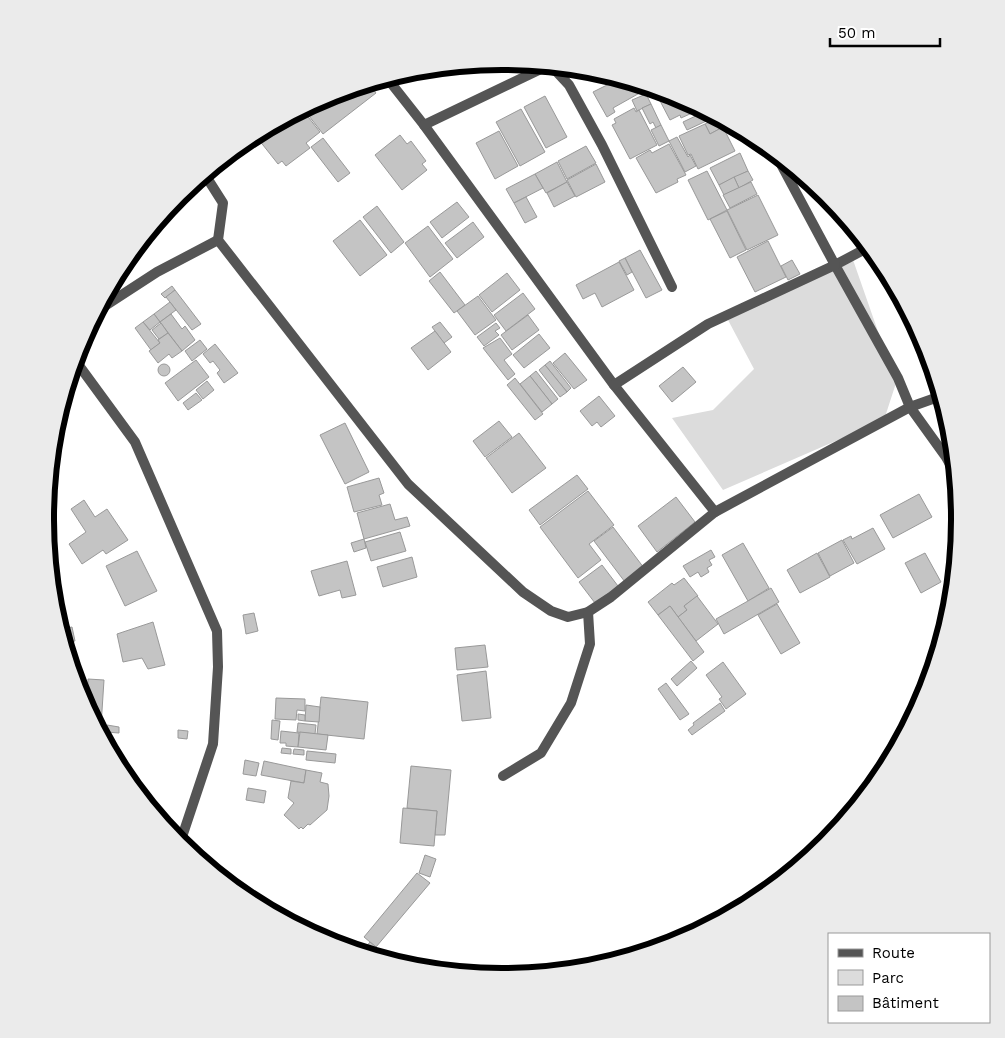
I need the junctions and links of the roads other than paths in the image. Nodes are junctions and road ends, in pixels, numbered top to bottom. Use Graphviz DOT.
graph roads {
  1 [pos="536,71"];
  2 [pos="559,74"];
  3 [pos="392,85"];
  4 [pos="424,125"];
  5 [pos="784,170"];
  6 [pos="209,180"];
  7 [pos="218,240"];
  8 [pos="863,251"];
  9 [pos="835,265"];
  10 [pos="672,287"];
  11 [pos="110,303"];
  12 [pos="81,368"];
  13 [pos="614,385"];
  14 [pos="935,398"];
  15 [pos="910,408"];
  16 [pos="947,458"];
  17 [pos="715,512"];
  18 [pos="588,612"];
  19 [pos="503,776"];
  20 [pos="183,834"];
  1 -- 4 [label="street"];
  2 -- 10 [label="street"];
  3 -- 4 [label="street"];
  4 -- 13 [label="street"];
  5 -- 9 [label="street"];
  6 -- 7 [label="street"];
  7 -- 11 [label="street"];
  7 -- 18 [label="street"];
  8 -- 9 [label="street"];
  9 -- 13 [label="street"];
  9 -- 15 [label="street"];
  12 -- 20 [label="street"];
  13 -- 17 [label="street"];
  14 -- 15 [label="street"];
  15 -- 16 [label="street"];
  15 -- 17 [label="street"];
  17 -- 18 [label="street"];
  18 -- 19 [label="street"];
}
